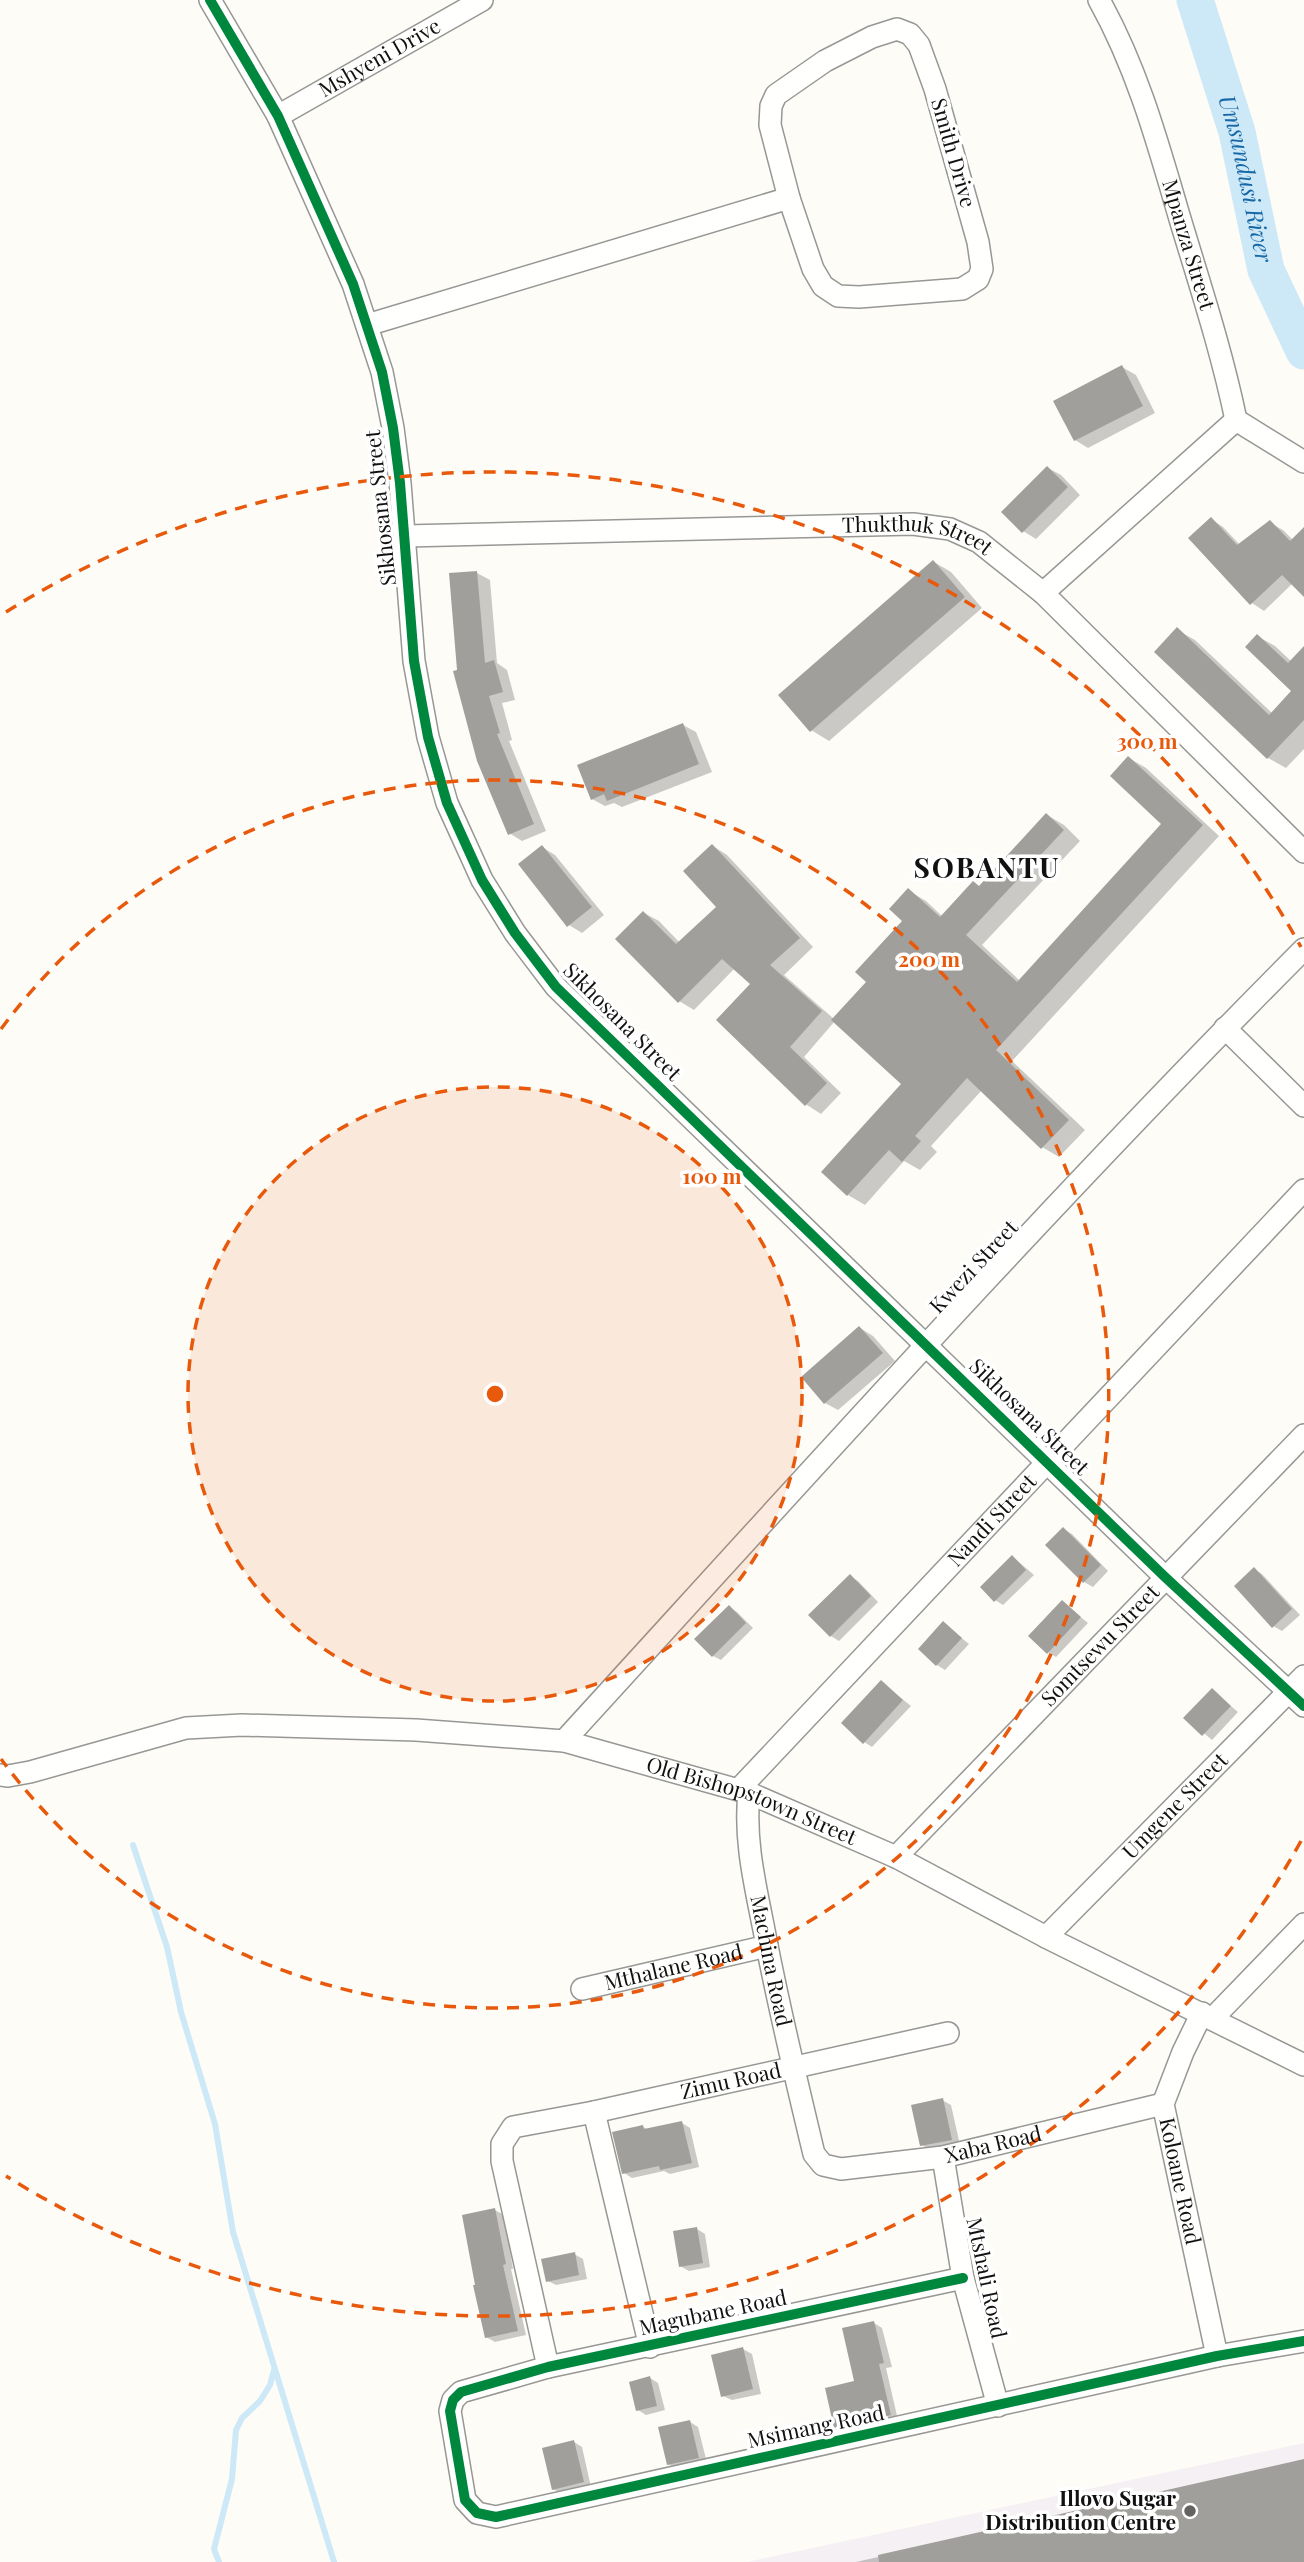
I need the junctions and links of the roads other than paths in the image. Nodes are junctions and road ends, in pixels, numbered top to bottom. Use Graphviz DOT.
graph roads {
  1 [pos="210,0"];
  2 [pos="482,0"];
  3 [pos="1099,0"];
  4 [pos="278,116"];
  5 [pos="789,198"];
  6 [pos="367,325"];
  7 [pos="1236,419"];
  8 [pos="1304,462"];
  9 [pos="406,536"];
  10 [pos="1043,593"];
  11 [pos="1304,852"];
  12 [pos="1304,949"];
  13 [pos="1225,1028"];
  14 [pos="1304,1106"];
  15 [pos="1304,1190"];
  16 [pos="926,1345"];
  17 [pos="1304,1435"];
  18 [pos="1047,1461"];
  19 [pos="1165,1577"];
  20 [pos="1304,1676"];
  21 [pos="1296,1699"];
  22 [pos="564,1741"];
  23 [pos="0,1775"];
  24 [pos="744,1791"];
  25 [pos="896,1857"];
  26 [pos="1304,1924"];
  27 [pos="1046,1937"];
  28 [pos="767,1946"];
  29 [pos="582,1989"];
  30 [pos="1208,2016"];
  31 [pos="948,2033"];
  32 [pos="1304,2065"];
  33 [pos="793,2068"];
  34 [pos="1163,2104"];
  35 [pos="594,2112"];
  36 [pos="943,2157"];
  37 [pos="823,2165"];
  38 [pos="963,2278"];
  39 [pos="1304,2341"];
  40 [pos="650,2347"];
  41 [pos="1217,2356"];
  42 [pos="548,2367"];
  43 [pos="472,2388"];
  44 [pos="998,2406"];
  1 -- 4 [label="street, Sikhosana Street"];
  2 -- 4 [label="street, Mshyeni Drive"];
  3 -- 7 [label="street, Mpanza Street"];
  4 -- 6 [label="street, Sikhosana Street"];
  5 -- 5 [label="street, Smith Drive"];
  5 -- 6 [label="street"];
  6 -- 9 [label="street, Sikhosana Street"];
  7 -- 8 [label="street"];
  7 -- 10 [label="street"];
  9 -- 10 [label="street, Thukthuk Street"];
  9 -- 16 [label="street, Sikhosana Street"];
  10 -- 11 [label="street, Thukthuk Street"];
  12 -- 13 [label="street, Kwezi Street"];
  13 -- 14 [label="street"];
  13 -- 16 [label="street, Kwezi Street"];
  15 -- 18 [label="street, Nandi Street"];
  16 -- 18 [label="street, Sikhosana Street"];
  16 -- 22 [label="street, Kwezi Street"];
  17 -- 19 [label="street, Somtsewu Street"];
  18 -- 19 [label="street, Sikhosana Street"];
  18 -- 24 [label="street, Nandi Street"];
  19 -- 21 [label="street, Sikhosana Street"];
  19 -- 25 [label="street, Somtsewu Street"];
  20 -- 21 [label="street, Umgene Street"];
  21 -- 27 [label="street, Umgene Street"];
  22 -- 23 [label="street, Old Bishopstown Street"];
  22 -- 24 [label="street, Old Bishopstown Street"];
  24 -- 25 [label="street, Old Bishopstown Street"];
  24 -- 28 [label="street, Machina Road"];
  25 -- 27 [label="street, Old Bishopstown Street"];
  26 -- 30 [label="street, Koloane Road"];
  27 -- 30 [label="street, Old Bishopstown Street"];
  28 -- 29 [label="street, Mthalane Road"];
  28 -- 33 [label="street, Machina Road"];
  30 -- 32 [label="street, Old Bishopstown Street"];
  30 -- 34 [label="street, Koloane Road"];
  31 -- 33 [label="street, Zimu Road"];
  33 -- 35 [label="street, Zimu Road"];
  33 -- 37 [label="street, Machina Road"];
  34 -- 36 [label="street, Xaba Road"];
  34 -- 41 [label="street, Koloane Road"];
  35 -- 40 [label="street"];
  35 -- 42 [label="street, Zimu Road"];
  36 -- 37 [label="street, Xaba Road"];
  36 -- 38 [label="street, Mtshali Road"];
  38 -- 40 [label="street, Magubane Road"];
  38 -- 44 [label="street, Mtshali Road"];
  39 -- 41 [label="street, Msimang Road"];
  40 -- 42 [label="street, Magubane Road"];
  41 -- 44 [label="street, Msimang Road"];
  42 -- 43 [label="street, Magubane Road"];
  43 -- 44 [label="street, Msimang Road"];
}
